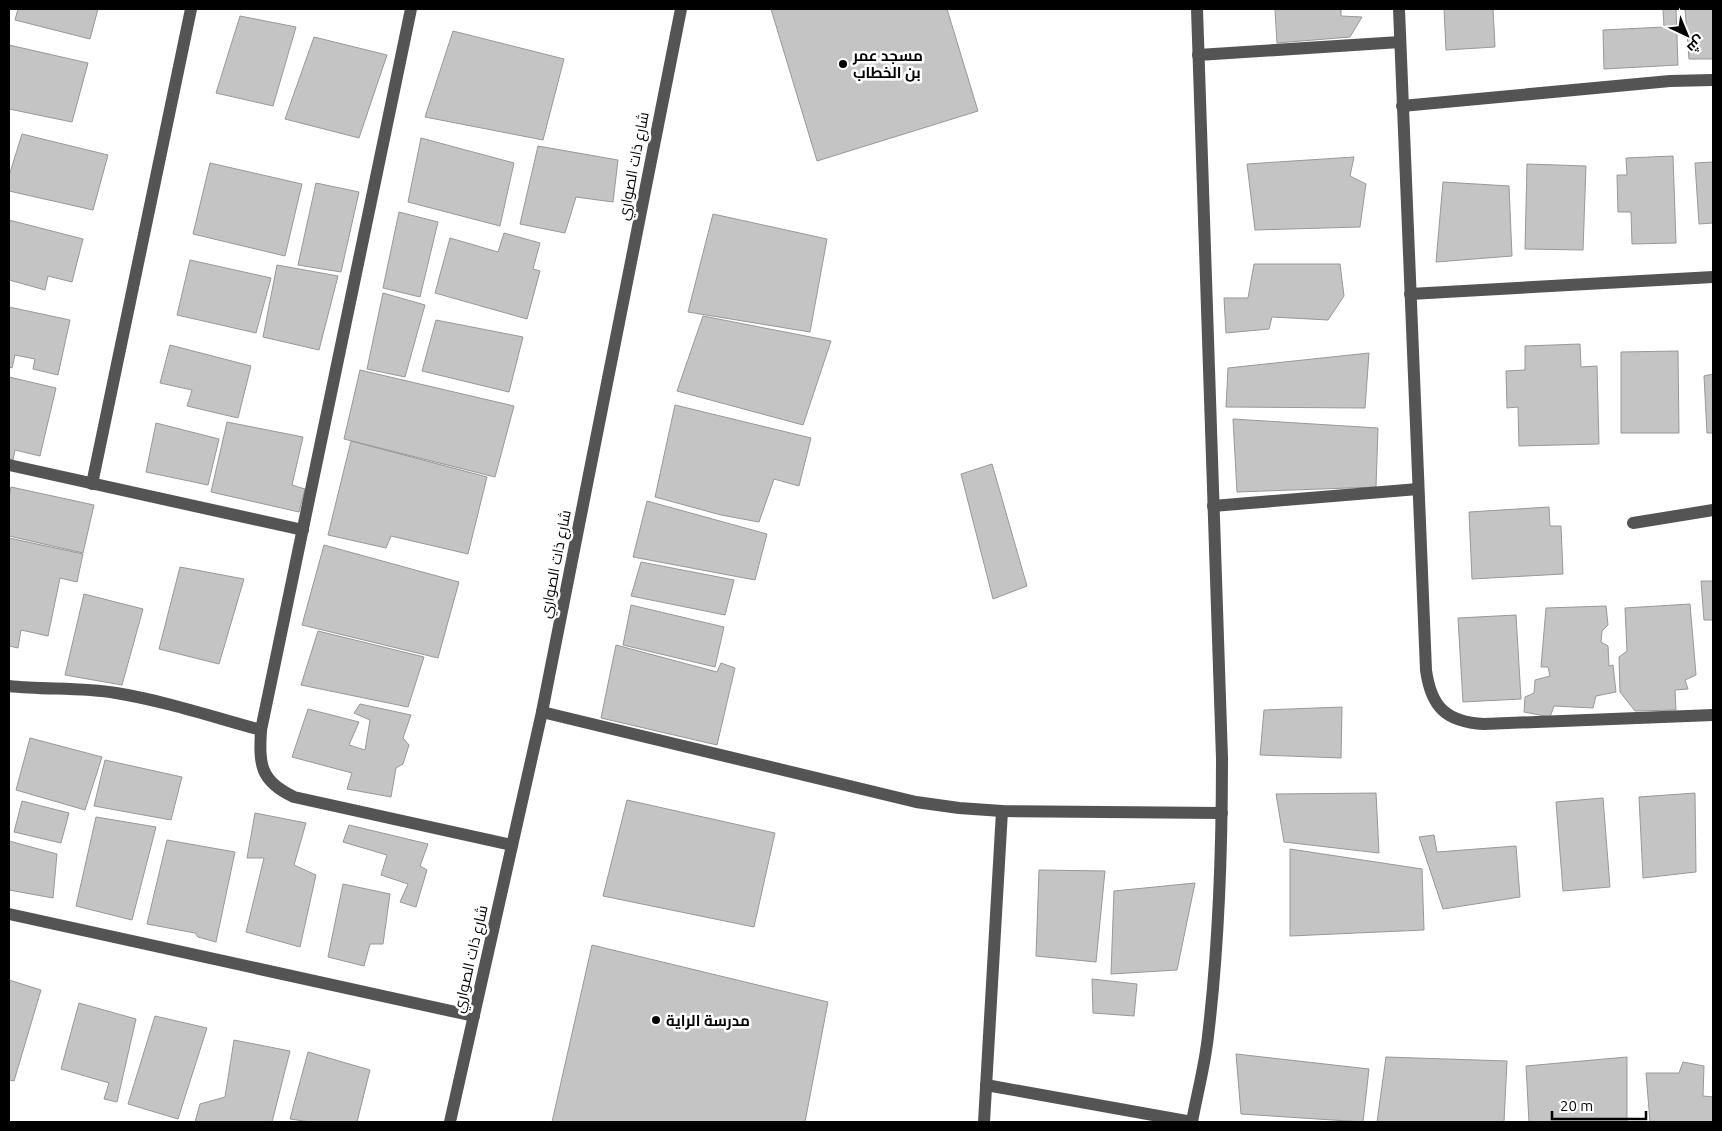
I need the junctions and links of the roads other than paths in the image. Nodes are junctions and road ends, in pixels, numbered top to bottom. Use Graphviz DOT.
graph roads {
  1 [pos="191,9"];
  2 [pos="411,9"];
  3 [pos="681,9"];
  4 [pos="1197,9"];
  5 [pos="1399,9"];
  6 [pos="1400,42"];
  7 [pos="1198,55"];
  8 [pos="1713,80"];
  9 [pos="1402,106"];
  10 [pos="1713,277"];
  11 [pos="1410,294"];
  12 [pos="9,466"];
  13 [pos="92,484"];
  14 [pos="1418,489"];
  15 [pos="1213,506"];
  16 [pos="1713,510"];
  17 [pos="1633,523"];
  18 [pos="303,530"];
  19 [pos="9,686"];
  20 [pos="542,712"];
  21 [pos="1713,715"];
  22 [pos="261,730"];
  23 [pos="1002,811"];
  24 [pos="1222,813"];
  25 [pos="512,845"];
  26 [pos="9,914"];
  27 [pos="474,1016"];
  28 [pos="986,1086"];
  29 [pos="450,1122"];
  30 [pos="984,1122"];
  31 [pos="1192,1122"];
  1 -- 13 [label="street"];
  2 -- 18 [label="street"];
  3 -- 20 [label="street, شارع ذات الصواري"];
  4 -- 7 [label="street"];
  5 -- 6 [label="street"];
  6 -- 7 [label="street"];
  6 -- 9 [label="street"];
  7 -- 15 [label="street"];
  8 -- 9 [label="street"];
  9 -- 11 [label="street"];
  10 -- 11 [label="street"];
  11 -- 14 [label="street"];
  12 -- 13 [label="street"];
  13 -- 18 [label="street"];
  14 -- 15 [label="street"];
  14 -- 21 [label="street"];
  15 -- 24 [label="street"];
  16 -- 17 [label="street"];
  18 -- 22 [label="street"];
  19 -- 22 [label="street"];
  20 -- 23 [label="street"];
  20 -- 25 [label="street, شارع ذات الصواري"];
  22 -- 25 [label="street"];
  23 -- 24 [label="street"];
  23 -- 28 [label="street"];
  24 -- 31 [label="street"];
  25 -- 27 [label="street, شارع ذات الصواري"];
  26 -- 27 [label="street"];
  27 -- 29 [label="street, شارع ذات الصواري"];
  28 -- 30 [label="street"];
  28 -- 31 [label="street"];
}
